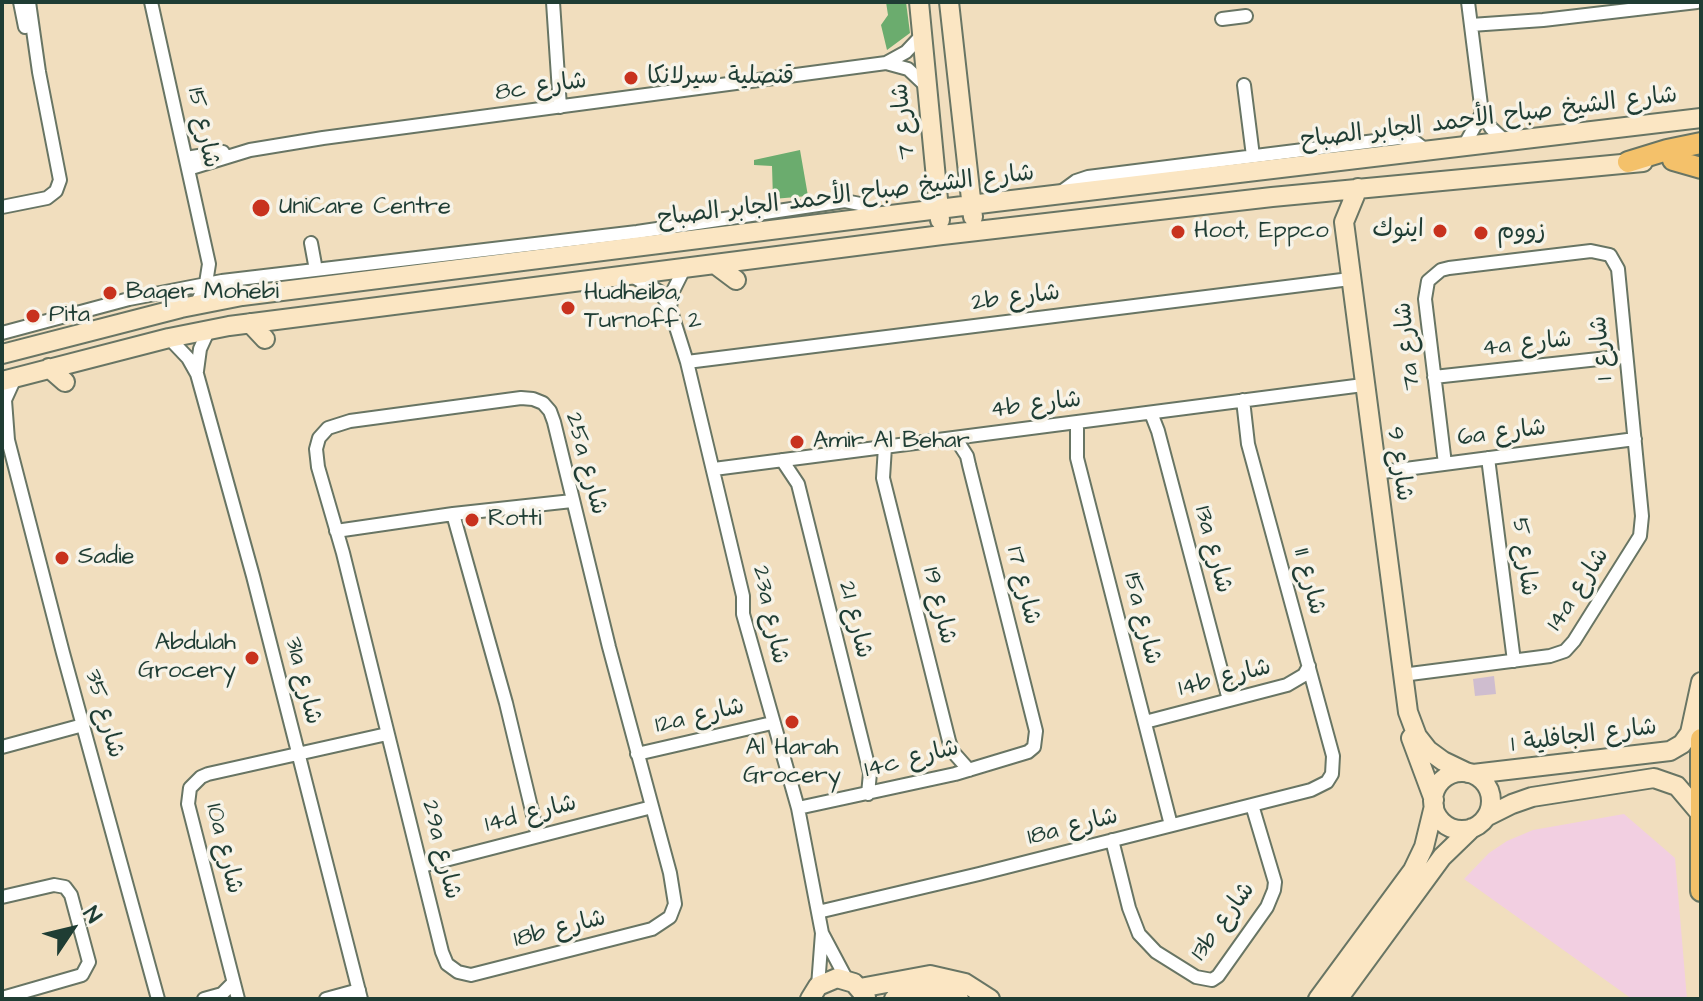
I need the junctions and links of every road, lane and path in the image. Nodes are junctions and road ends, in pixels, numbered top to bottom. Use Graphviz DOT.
graph roads {
  1 [pos="20,2"];
  2 [pos="29,2"];
  3 [pos="151,2"];
  4 [pos="919,2"];
  5 [pos="949,2"];
  6 [pos="1229,2"];
  7 [pos="1468,2"];
  8 [pos="1697,2"];
  9 [pos="552,4"];
  10 [pos="1641,6"];
  11 [pos="1246,16"];
  12 [pos="1471,30"];
  13 [pos="922,35"];
  14 [pos="886,63"];
  15 [pos="39,72"];
  16 [pos="925,85"];
  17 [pos="1242,85"];
  18 [pos="564,107"];
  19 [pos="1482,113"];
  20 [pos="1701,118"];
  21 [pos="1504,140"];
  22 [pos="1701,143"];
  23 [pos="1464,146"];
  24 [pos="1427,151"];
  25 [pos="1253,156"];
  26 [pos="1673,160"];
  27 [pos="1701,160"];
  28 [pos="1628,162"];
  29 [pos="187,163"];
  30 [pos="1701,168"];
  31 [pos="1358,188"];
  32 [pos="1318,192"];
  33 [pos="1059,194"];
  34 [pos="972,205"];
  35 [pos="2,207"];
  36 [pos="939,209"];
  37 [pos="877,217"];
  38 [pos="1344,222"];
  39 [pos="975,232"];
  40 [pos="942,235"];
  41 [pos="569,240"];
  42 [pos="311,243"];
  43 [pos="588,254"];
  44 [pos="209,264"];
  45 [pos="716,265"];
  46 [pos="684,269"];
  47 [pos="316,270"];
  48 [pos="1433,274"];
  49 [pos="631,276"];
  50 [pos="1350,279"];
  51 [pos="736,280"];
  52 [pos="222,281"];
  53 [pos="206,283"];
  54 [pos="242,296"];
  55 [pos="196,305"];
  56 [pos="670,308"];
  57 [pos="250,323"];
  58 [pos="209,329"];
  59 [pos="2,333"];
  60 [pos="73,335"];
  61 [pos="169,338"];
  62 [pos="265,339"];
  63 [pos="2,354"];
  64 [pos="1626,356"];
  65 [pos="687,362"];
  66 [pos="2,364"];
  67 [pos="49,368"];
  68 [pos="197,374"];
  69 [pos="1434,377"];
  70 [pos="9,379"];
  71 [pos="65,382"];
  72 [pos="1363,385"];
  73 [pos="1243,400"];
  74 [pos="1151,413"];
  75 [pos="1077,423"];
  76 [pos="5,434"];
  77 [pos="956,439"];
  78 [pos="1635,439"];
  79 [pos="885,447"];
  80 [pos="1488,458"];
  81 [pos="782,460"];
  82 [pos="1445,464"];
  83 [pos="714,469"];
  84 [pos="1375,473"];
  85 [pos="572,501"];
  86 [pos="453,514"];
  87 [pos="336,531"];
  88 [pos="1514,661"];
  89 [pos="1309,666"];
  90 [pos="1402,675"];
  91 [pos="1701,682"];
  92 [pos="1229,700"];
  93 [pos="1408,712"];
  94 [pos="1145,722"];
  95 [pos="772,723"];
  96 [pos="83,725"];
  97 [pos="387,734"];
  98 [pos="1701,739"];
  99 [pos="2,747"];
  100 [pos="1034,747"];
  101 [pos="297,754"];
  102 [pos="637,754"];
  103 [pos="969,770"];
  104 [pos="1332,774"];
  105 [pos="1470,774"];
  106 [pos="868,794"];
  107 [pos="1434,803"];
  108 [pos="1252,805"];
  109 [pos="652,807"];
  110 [pos="798,808"];
  111 [pos="1699,812"];
  112 [pos="1479,823"];
  113 [pos="1171,825"];
  114 [pos="538,836"];
  115 [pos="1112,840"];
  116 [pos="422,866"];
  117 [pos="1701,891"];
  118 [pos="2,897"];
  119 [pos="818,912"];
  120 [pos="670,917"];
  121 [pos="822,933"];
  122 [pos="458,972"];
  123 [pos="233,983"];
  124 [pos="858,989"];
  125 [pos="360,994"];
  126 [pos="810,995"];
  127 [pos="2,998"];
  128 [pos="158,999"];
  129 [pos="204,999"];
  130 [pos="238,999"];
  131 [pos="326,999"];
  132 [pos="894,999"];
  133 [pos="959,999"];
  134 [pos="990,999"];
  135 [pos="1318,999"];
  136 [pos="1338,999"];
  1 -- 15 [label="street"];
  2 -- 15 [label="street"];
  3 -- 29 [label="street, شارع 15"];
  4 -- 13 [label="main road, شارع 7"];
  5 -- 34 [label="main road"];
  6 -- 11 [label="street"];
  7 -- 12 [label="street"];
  8 -- 10 [label="street"];
  9 -- 18 [label="street"];
  10 -- 12 [label="street"];
  12 -- 19 [label="street"];
  13 -- 14 [label="street, 8c شارع"];
  13 -- 16 [label="main road, شارع 7"];
  14 -- 16 [label="street"];
  14 -- 18 [label="street, 8c شارع"];
  15 -- 35 [label="street"];
  16 -- 36 [label="main road, شارع 7"];
  17 -- 25 [label="street"];
  18 -- 29 [label="street, 8c شارع"];
  19 -- 21 [label="street"];
  19 -- 23 [label="street"];
  20 -- 21 [label="main road, شارع الشيخ صباح الأحمد الجابر الصباح"];
  21 -- 23 [label="main road, شارع الشيخ صباح الأحمد الجابر الصباح"];
  22 -- 28 [label="main road"];
  23 -- 24 [label="main road, شارع الشيخ صباح الأحمد الجابر الصباح"];
  24 -- 25 [label="street"];
  24 -- 33 [label="main road, شارع الشيخ صباح الأحمد الجابر الصباح"];
  25 -- 33 [label="street"];
  26 -- 27 [label="main road, شارع الشيخ صباح الأحمد الجابر الصباح"];
  26 -- 28 [label="main road, شارع الشيخ صباح الأحمد الجابر الصباح"];
  26 -- 30 [label="main road"];
  28 -- 31 [label="main road, شارع الشيخ صباح الأحمد الجابر الصباح"];
  29 -- 44 [label="street, شارع 15"];
  31 -- 32 [label="main road, شارع الشيخ صباح الأحمد الجابر الصباح"];
  31 -- 38 [label="main road, شارع 9"];
  32 -- 38 [label="main road"];
  32 -- 39 [label="main road, شارع الشيخ صباح الأحمد الجابر الصباح"];
  33 -- 34 [label="main road, شارع الشيخ صباح الأحمد الجابر الصباح"];
  34 -- 36 [label="main road, شارع الشيخ صباح الأحمد الجابر الصباح"];
  34 -- 39 [label="main road"];
  36 -- 37 [label="main road, شارع الشيخ صباح الأحمد الجابر الصباح"];
  36 -- 40 [label="main road, شارع 7"];
  37 -- 41 [label="street"];
  37 -- 43 [label="main road, شارع الشيخ صباح الأحمد الجابر الصباح"];
  38 -- 50 [label="main road, شارع 9"];
  39 -- 40 [label="main road, شارع الشيخ صباح الأحمد الجابر الصباح"];
  40 -- 45 [label="main road, شارع الشيخ صباح الأحمد الجابر الصباح"];
  41 -- 43 [label="main road"];
  41 -- 47 [label="street"];
  42 -- 47 [label="street"];
  43 -- 54 [label="main road, شارع الشيخ صباح الأحمد الجابر الصباح"];
  44 -- 52 [label="street, شارع 15"];
  44 -- 53 [label="street, شارع 15"];
  45 -- 46 [label="main road, شارع الشيخ صباح الأحمد الجابر الصباح"];
  45 -- 51 [label="main road"];
  46 -- 49 [label="main road, شارع الشيخ صباح الأحمد الجابر الصباح"];
  46 -- 56 [label="street"];
  47 -- 52 [label="street"];
  48 -- 64 [label="street, شارع 1"];
  48 -- 69 [label="street, 7a شارع"];
  49 -- 56 [label="street, 23a شارع"];
  49 -- 57 [label="main road, شارع الشيخ صباح الأحمد الجابر الصباح"];
  50 -- 65 [label="street, 2b شارع"];
  50 -- 72 [label="main road, شارع 9"];
  52 -- 53 [label="street"];
  52 -- 54 [label="street, شارع 15"];
  53 -- 55 [label="street, شارع 15"];
  53 -- 59 [label="street"];
  54 -- 55 [label="main road, شارع الشيخ صباح الأحمد الجابر الصباح"];
  55 -- 60 [label="main road, شارع الشيخ صباح الأحمد الجابر الصباح"];
  56 -- 65 [label="street, 23a شارع"];
  57 -- 58 [label="main road, شارع الشيخ صباح الأحمد الجابر الصباح"];
  57 -- 62 [label="main road"];
  58 -- 61 [label="main road, شارع الشيخ صباح الأحمد الجابر الصباح"];
  58 -- 68 [label="street, 31a شارع"];
  60 -- 63 [label="main road, شارع الشيخ صباح الأحمد الجابر الصباح"];
  60 -- 66 [label="main road"];
  61 -- 67 [label="main road, شارع الشيخ صباح الأحمد الجابر الصباح"];
  61 -- 68 [label="street, 31a شارع"];
  64 -- 69 [label="street, 4a شارع"];
  64 -- 78 [label="street, شارع 1"];
  65 -- 83 [label="street, 23a شارع"];
  67 -- 70 [label="main road, شارع الشيخ صباح الأحمد الجابر الصباح"];
  67 -- 71 [label="main road"];
  68 -- 101 [label="street, 31a شارع"];
  69 -- 82 [label="street, 7a شارع"];
  70 -- 76 [label="street, شارع 35"];
  72 -- 73 [label="street, 4b شارع"];
  72 -- 84 [label="main road, شارع 9"];
  73 -- 74 [label="street, 4b شارع"];
  73 -- 89 [label="street, شارع 11"];
  74 -- 75 [label="street, 4b شارع"];
  74 -- 92 [label="street, 13a شارع"];
  75 -- 77 [label="street, 4b شارع"];
  75 -- 94 [label="street, 15a شارع"];
  76 -- 96 [label="street, شارع 35"];
  77 -- 79 [label="street, 4b شارع"];
  77 -- 100 [label="street, شارع 17"];
  78 -- 80 [label="street, 6a شارع"];
  78 -- 88 [label="street, 14a شارع"];
  79 -- 81 [label="street, 4b شارع"];
  79 -- 103 [label="street, شارع 19"];
  80 -- 82 [label="street, 6a شارع"];
  80 -- 88 [label="street, شارع 5"];
  81 -- 83 [label="street, 4b شارع"];
  81 -- 106 [label="street, شارع 21"];
  82 -- 84 [label="street, 6a شارع"];
  83 -- 95 [label="street, 23a شارع"];
  84 -- 90 [label="main road, شارع 9"];
  85 -- 86 [label="street"];
  85 -- 87 [label="street, 25a شارع"];
  85 -- 102 [label="street, 25a شارع"];
  86 -- 87 [label="street"];
  86 -- 114 [label="street"];
  87 -- 97 [label="street, 25a شارع"];
  88 -- 90 [label="street, 14a شارع"];
  89 -- 92 [label="street, 14b شارع"];
  89 -- 104 [label="street, شارع 11"];
  90 -- 93 [label="main road, شارع 9"];
  91 -- 105 [label="main road, شارع الجافلية 1"];
  92 -- 94 [label="street, 14b شارع"];
  93 -- 105 [label="main road, شارع 9"];
  93 -- 107 [label="main road, شارع 9"];
  94 -- 113 [label="street, 15a شارع"];
  95 -- 102 [label="street, 12a شارع"];
  95 -- 110 [label="street, 23a شارع"];
  96 -- 99 [label="street"];
  96 -- 128 [label="street, شارع 35"];
  97 -- 101 [label="street, 10a شارع"];
  97 -- 116 [label="street, 29a شارع"];
  98 -- 111 [label="main road"];
  100 -- 103 [label="street, 14c شارع"];
  101 -- 123 [label="street, 10a شارع"];
  101 -- 125 [label="street, 31a شارع"];
  102 -- 109 [label="street, 25a شارع"];
  103 -- 106 [label="street, 14c شارع"];
  104 -- 108 [label="street, 18a شارع"];
  105 -- 107 [label="main road"];
  105 -- 112 [label="main road"];
  106 -- 110 [label="street, 14c شارع"];
  107 -- 112 [label="main road"];
  107 -- 135 [label="main road"];
  108 -- 113 [label="street, 18a شارع"];
  108 -- 115 [label="street, 13b شارع"];
  109 -- 114 [label="street, 14d شارع"];
  109 -- 120 [label="street, 25a شارع"];
  110 -- 119 [label="street, 23a شارع"];
  111 -- 112 [label="main road, شارع الجافلية 1"];
  111 -- 117 [label="main road"];
  112 -- 136 [label="main road, شارع الجافلية 1"];
  113 -- 115 [label="street, 18a شارع"];
  114 -- 116 [label="street, 14d شارع"];
  115 -- 119 [label="street, 18a شارع"];
  116 -- 122 [label="street, 29a شارع"];
  118 -- 127 [label="street"];
  119 -- 121 [label="street, 23a شارع"];
  120 -- 122 [label="street, 18b شارع"];
  121 -- 124 [label="street, 23a شارع"];
  121 -- 126 [label="street, 23a شارع"];
  123 -- 129 [label="street"];
  123 -- 130 [label="street, 10a شارع"];
  124 -- 126 [label="main road"];
  124 -- 134 [label="main road"];
  125 -- 131 [label="street"];
  132 -- 133 [label="main road"];
}
